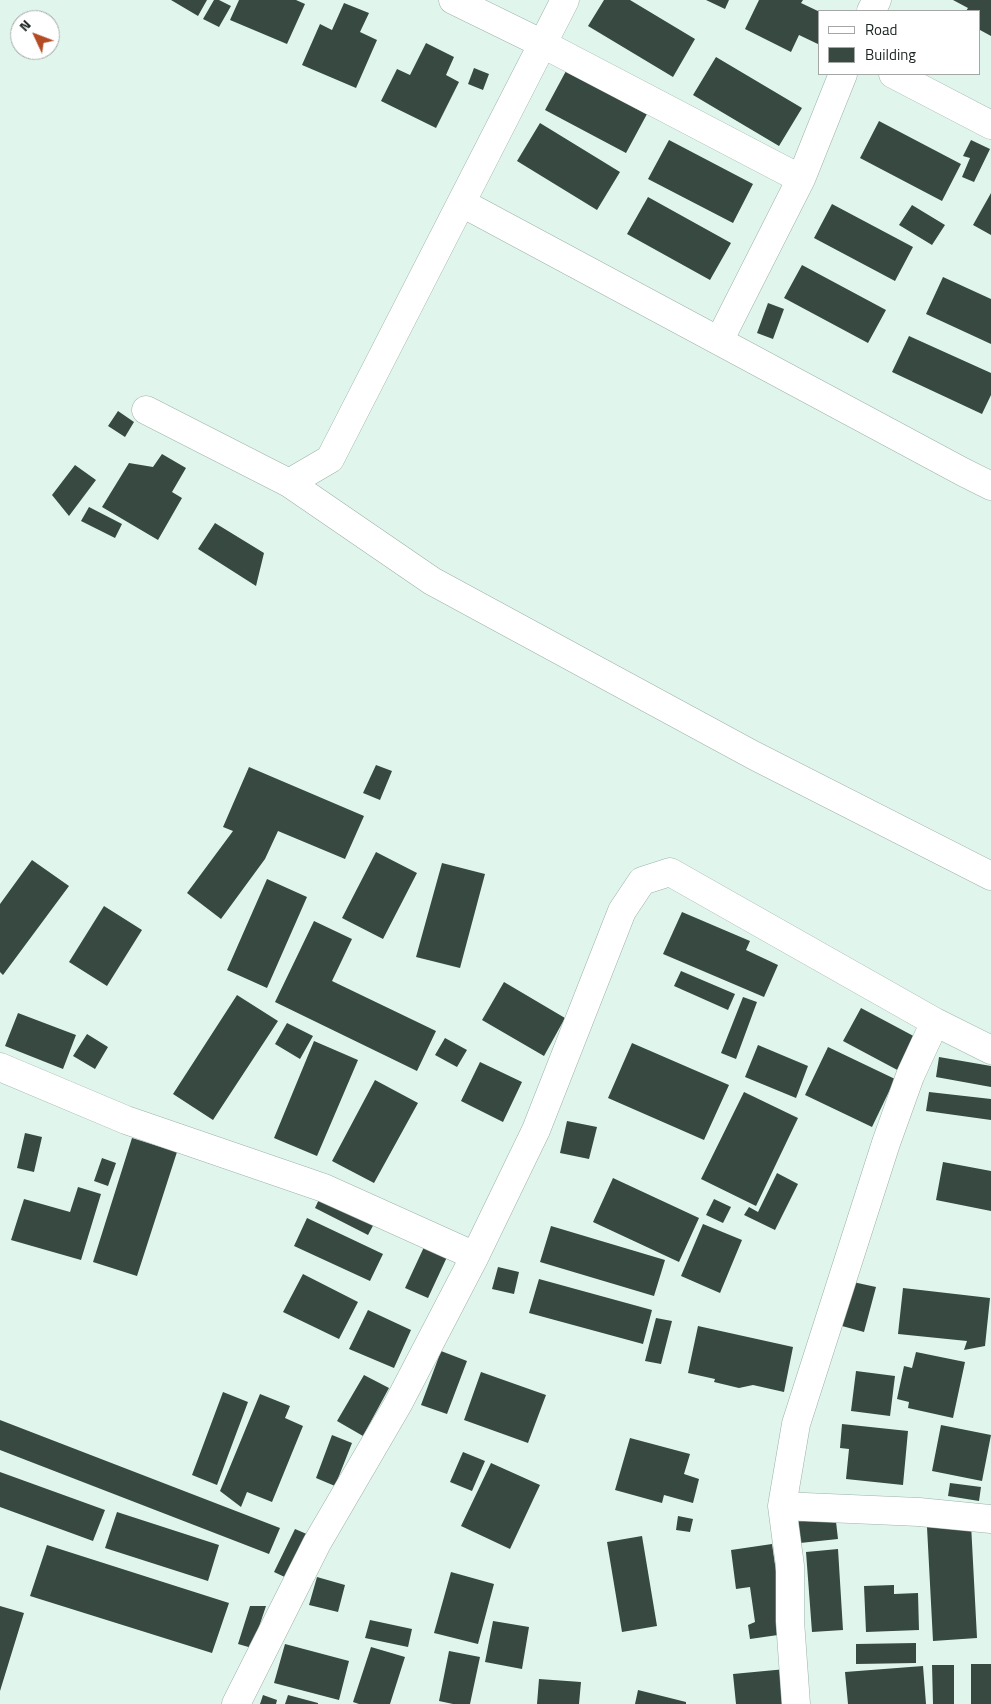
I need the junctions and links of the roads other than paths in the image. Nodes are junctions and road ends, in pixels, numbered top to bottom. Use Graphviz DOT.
graph roads {
  1 [pos="453,0"];
  2 [pos="565,0"];
  3 [pos="543,44"];
  4 [pos="843,75"];
  5 [pos="895,75"];
  6 [pos="991,125"];
  7 [pos="801,179"];
  8 [pos="462,203"];
  9 [pos="719,341"];
  10 [pos="146,410"];
  11 [pos="289,483"];
  12 [pos="991,486"];
  13 [pos="991,876"];
  14 [pos="935,1022"];
  15 [pos="991,1050"];
  16 [pos="0,1067"];
  17 [pos="475,1256"];
  18 [pos="782,1506"];
  19 [pos="991,1519"];
  20 [pos="236,1704"];
  21 [pos="796,1704"];
  1 -- 3 [label="street"];
  2 -- 3 [label="street"];
  3 -- 7 [label="street"];
  3 -- 8 [label="street"];
  4 -- 7 [label="street"];
  5 -- 6 [label="street"];
  7 -- 9 [label="street"];
  8 -- 9 [label="street"];
  8 -- 11 [label="street"];
  9 -- 12 [label="street"];
  10 -- 11 [label="street"];
  11 -- 13 [label="street"];
  14 -- 15 [label="street"];
  14 -- 17 [label="street"];
  14 -- 18 [label="street"];
  16 -- 17 [label="street"];
  17 -- 20 [label="street"];
  18 -- 19 [label="street"];
  18 -- 21 [label="street"];
}
